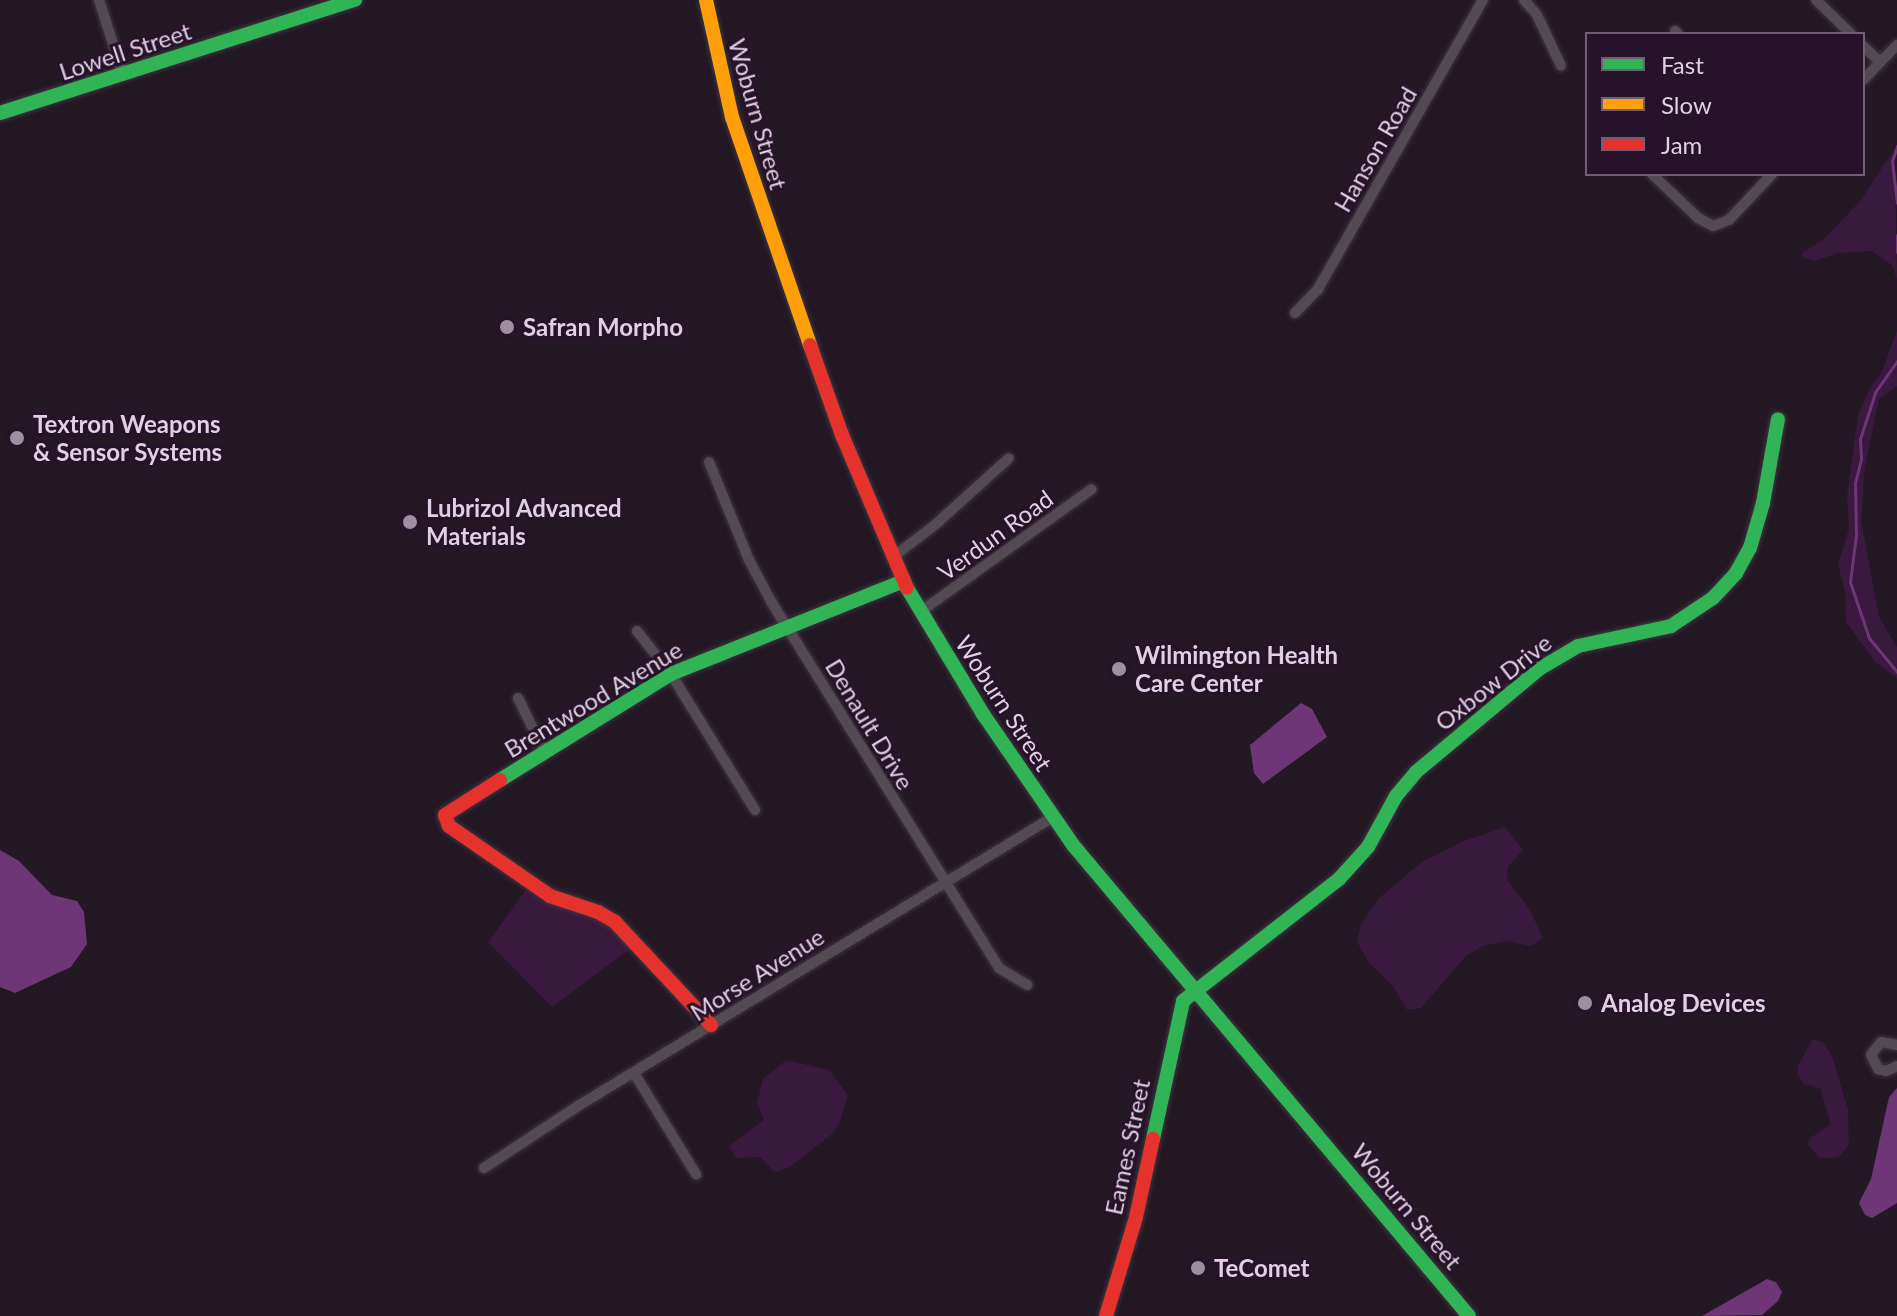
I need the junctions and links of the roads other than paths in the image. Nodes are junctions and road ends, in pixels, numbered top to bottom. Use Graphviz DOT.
graph roads {
  1 [pos="99,0"];
  2 [pos="355,0"];
  3 [pos="706,0"];
  4 [pos="1483,0"];
  5 [pos="1524,0"];
  6 [pos="1816,0"];
  7 [pos="1849,32"];
  8 [pos="1897,45"];
  9 [pos="1865,48"];
  10 [pos="1880,62"];
  11 [pos="1561,66"];
  12 [pos="123,75"];
  13 [pos="1865,78"];
  14 [pos="0,113"];
  15 [pos="1654,176"];
  16 [pos="1770,176"];
  17 [pos="1295,313"];
  18 [pos="1778,419"];
  19 [pos="1009,458"];
  20 [pos="709,462"];
  21 [pos="1092,489"];
  22 [pos="893,557"];
  23 [pos="904,581"];
  24 [pos="920,612"];
  25 [pos="787,627"];
  26 [pos="637,631"];
  27 [pos="671,674"];
  28 [pos="518,698"];
  29 [pos="545,753"];
  30 [pos="755,810"];
  31 [pos="1053,817"];
  32 [pos="946,883"];
  33 [pos="1027,985"];
  34 [pos="1194,990"];
  35 [pos="711,1025"];
  36 [pos="1897,1045"];
  37 [pos="1897,1066"];
  38 [pos="634,1073"];
  39 [pos="484,1168"];
  40 [pos="696,1174"];
  41 [pos="1106,1316"];
  42 [pos="1469,1316"];
  1 -- 12 [label="street"];
  2 -- 12 [label="street, Lowell Street"];
  3 -- 22 [label="street, Woburn Street"];
  4 -- 17 [label="street, Hanson Road"];
  5 -- 11 [label="street"];
  6 -- 7 [label="street"];
  8 -- 10 [label="street"];
  9 -- 10 [label="street"];
  10 -- 13 [label="street"];
  12 -- 14 [label="street, Lowell Street"];
  15 -- 16 [label="street"];
  18 -- 34 [label="street, Oxbow Drive"];
  19 -- 22 [label="street"];
  20 -- 25 [label="street, Denault Drive"];
  21 -- 24 [label="street, Verdun Road"];
  22 -- 23 [label="street, Woburn Street"];
  23 -- 24 [label="street, Woburn Street"];
  23 -- 25 [label="street, Brentwood Avenue"];
  24 -- 31 [label="street, Woburn Street"];
  25 -- 27 [label="street, Brentwood Avenue"];
  25 -- 32 [label="street, Denault Drive"];
  26 -- 27 [label="street"];
  27 -- 29 [label="street, Brentwood Avenue"];
  27 -- 30 [label="street"];
  28 -- 29 [label="street"];
  29 -- 35 [label="street, Brentwood Avenue"];
  31 -- 32 [label="street, Morse Avenue"];
  31 -- 34 [label="street, Woburn Street"];
  32 -- 33 [label="street, Denault Drive"];
  32 -- 35 [label="street, Morse Avenue"];
  34 -- 41 [label="street, Eames Street"];
  34 -- 42 [label="street, Woburn Street"];
  35 -- 38 [label="street, Morse Avenue"];
  36 -- 37 [label="street"];
  38 -- 39 [label="street, Morse Avenue"];
  38 -- 40 [label="street"];
}
